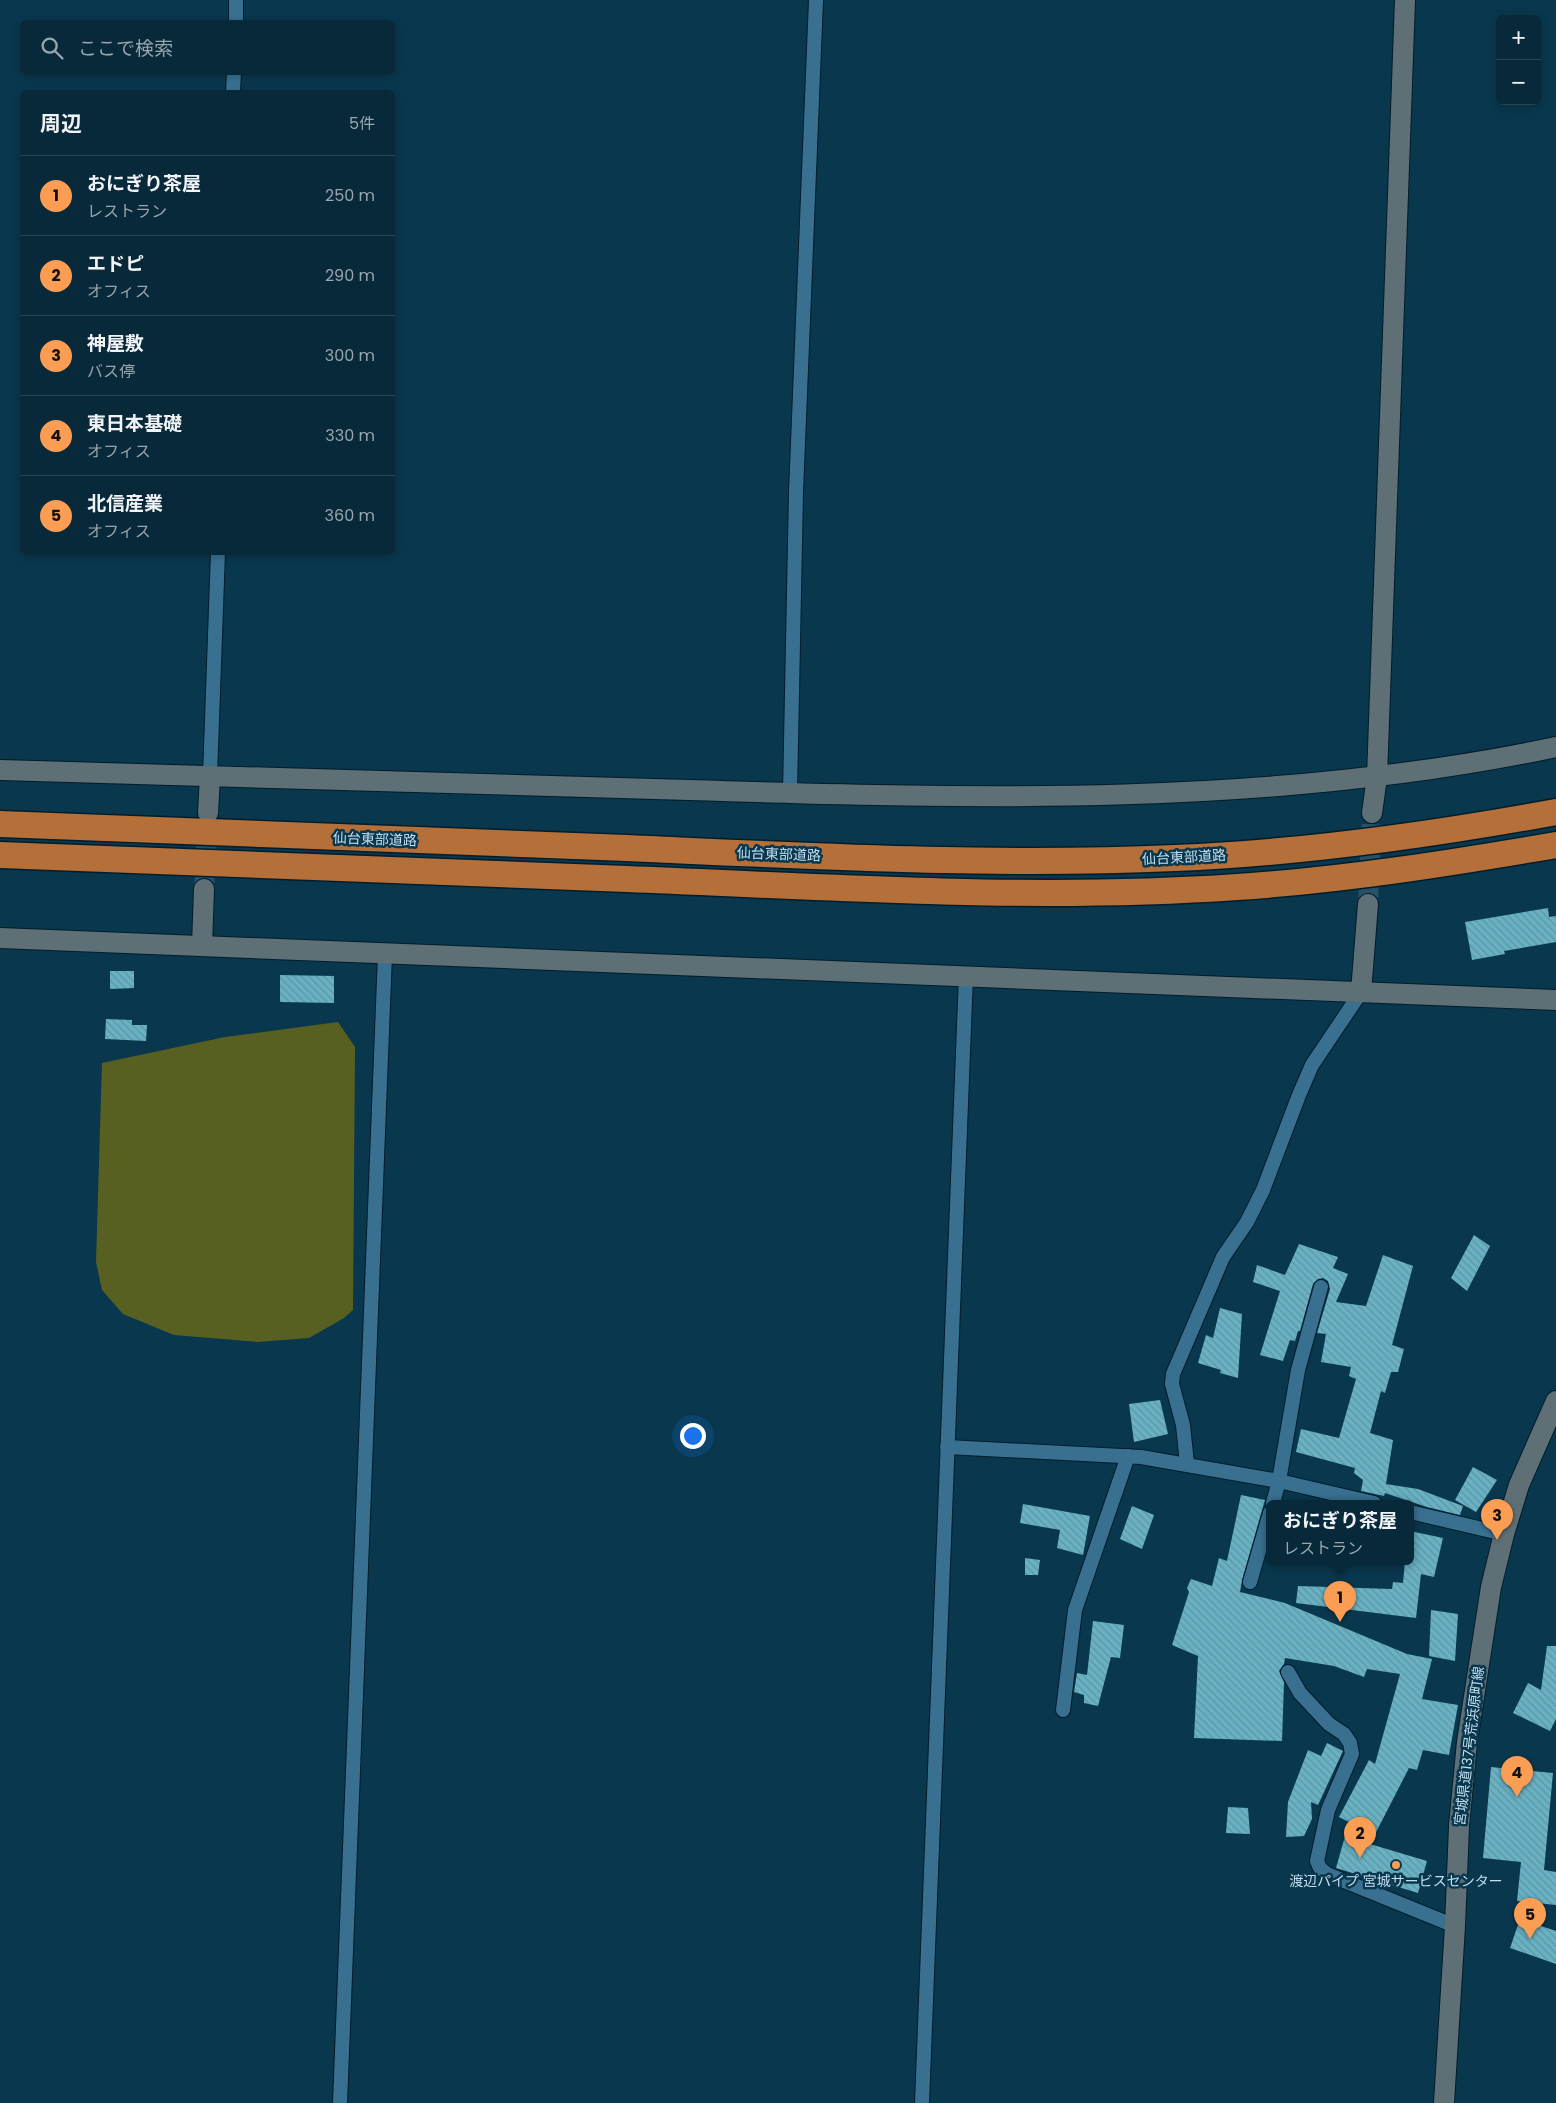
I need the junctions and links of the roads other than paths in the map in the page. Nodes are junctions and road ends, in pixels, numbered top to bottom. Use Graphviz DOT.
graph roads {
  1 [pos="236,0"];
  2 [pos="816,0"];
  3 [pos="1405,0"];
  4 [pos="236,20"];
  5 [pos="234,75"];
  6 [pos="233,90"];
  7 [pos="218,555"];
  8 [pos="1556,747"];
  9 [pos="0,770"];
  10 [pos="210,776"];
  11 [pos="1377,777"];
  12 [pos="790,793"];
  13 [pos="1556,812"];
  14 [pos="208,813"];
  15 [pos="1372,813"];
  16 [pos="0,824"];
  17 [pos="1556,845"];
  18 [pos="0,855"];
  19 [pos="204,889"];
  20 [pos="1368,904"];
  21 [pos="0,938"];
  22 [pos="202,946"];
  23 [pos="385,954"];
  24 [pos="966,975"];
  25 [pos="1361,992"];
  26 [pos="1556,1000"];
  27 [pos="1321,1287"];
  28 [pos="1556,1401"];
  29 [pos="947,1447"];
  30 [pos="1128,1456"];
  31 [pos="1187,1464"];
  32 [pos="1279,1481"];
  33 [pos="1274,1500"];
  34 [pos="1361,1500"];
  35 [pos="1414,1513"];
  36 [pos="1266,1527"];
  37 [pos="1504,1534"];
  38 [pos="1250,1582"];
  39 [pos="1288,1672"];
  40 [pos="1063,1710"];
  41 [pos="1455,1926"];
  42 [pos="340,2103"];
  43 [pos="922,2103"];
  44 [pos="1444,2103"];
  1 -- 4 [label="street"];
  2 -- 12 [label="street"];
  3 -- 11 [label="street"];
  5 -- 6 [label="street"];
  7 -- 10 [label="street"];
  8 -- 11 [label="street"];
  9 -- 10 [label="street"];
  10 -- 12 [label="street"];
  10 -- 14 [label="street"];
  11 -- 12 [label="street"];
  11 -- 15 [label="street"];
  13 -- 16 [label="highway, 仙台東部道路"];
  17 -- 18 [label="highway"];
  19 -- 22 [label="street"];
  20 -- 25 [label="street"];
  21 -- 22 [label="street"];
  22 -- 23 [label="street"];
  23 -- 24 [label="street"];
  23 -- 42 [label="street"];
  24 -- 25 [label="street"];
  24 -- 29 [label="street"];
  25 -- 26 [label="street"];
  25 -- 31 [label="street"];
  27 -- 32 [label="street"];
  28 -- 37 [label="street, 宮城県道137号荒浜原町線"];
  29 -- 30 [label="street"];
  29 -- 43 [label="street"];
  30 -- 31 [label="street"];
  30 -- 40 [label="street"];
  31 -- 32 [label="street"];
  32 -- 33 [label="street"];
  32 -- 34 [label="street"];
  35 -- 37 [label="street"];
  36 -- 38 [label="street"];
  37 -- 41 [label="street, 宮城県道137号荒浜原町線"];
  39 -- 41 [label="street"];
  41 -- 44 [label="street, 宮城県道137号荒浜原町線"];
}
